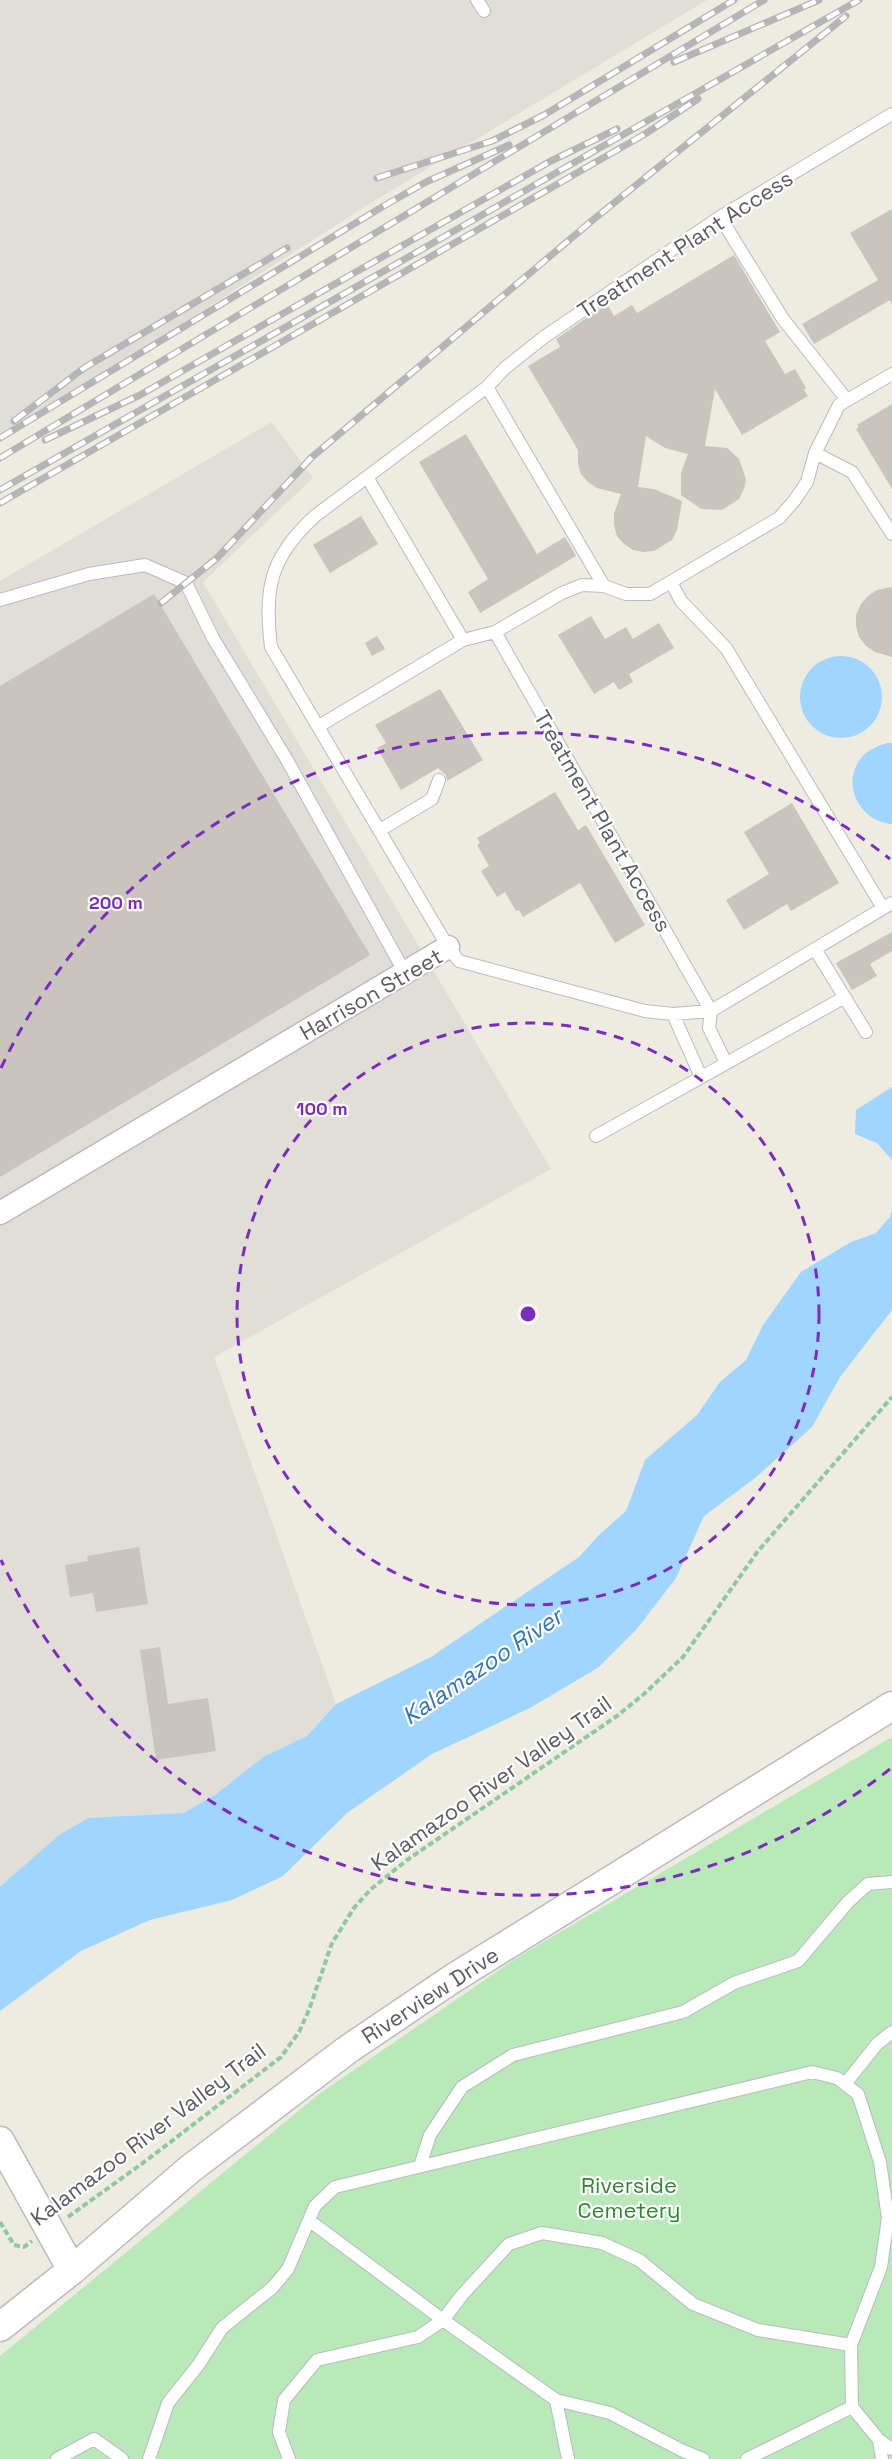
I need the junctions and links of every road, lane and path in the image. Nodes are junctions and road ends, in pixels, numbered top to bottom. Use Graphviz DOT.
graph roads {
  1 [pos="892,114"];
  2 [pos="720,217"];
  3 [pos="892,374"];
  4 [pos="487,387"];
  5 [pos="847,400"];
  6 [pos="815,453"];
  7 [pos="367,477"];
  8 [pos="892,534"];
  9 [pos="671,582"];
  10 [pos="604,586"];
  11 [pos="0,600"];
  12 [pos="495,632"];
  13 [pos="463,640"];
  14 [pos="319,726"];
  15 [pos="439,780"];
  16 [pos="380,830"];
  17 [pos="887,906"];
  18 [pos="448,947"];
  19 [pos="815,949"];
  20 [pos="405,973"];
  21 [pos="845,997"];
  22 [pos="711,1011"];
  23 [pos="673,1014"];
  24 [pos="866,1032"];
  25 [pos="726,1063"];
  26 [pos="701,1077"];
  27 [pos="596,1136"];
  28 [pos="0,1213"];
  29 [pos="892,1397"];
  30 [pos="892,1707"];
  31 [pos="892,1882"];
  32 [pos="892,2032"];
  33 [pos="844,2084"];
  34 [pos="0,2141"];
  35 [pos="420,2166"];
  36 [pos="0,2222"];
  37 [pos="310,2222"];
  38 [pos="48,2230"];
  39 [pos="72,2270"];
  40 [pos="443,2320"];
  41 [pos="0,2327"];
  42 [pos="851,2345"];
  43 [pos="556,2400"];
  44 [pos="852,2407"];
  45 [pos="879,2440"];
  46 [pos="892,2449"];
  47 [pos="57,2459"];
  48 [pos="122,2459"];
  49 [pos="149,2459"];
  50 [pos="289,2459"];
  51 [pos="568,2459"];
  52 [pos="703,2459"];
  53 [pos="747,2459"];
  54 [pos="882,2459"];
  1 -- 2 [label="lane, Treatment Plant Access"];
  2 -- 4 [label="lane, Treatment Plant Access"];
  2 -- 5 [label="lane"];
  3 -- 5 [label="lane"];
  4 -- 7 [label="lane, Treatment Plant Access"];
  4 -- 10 [label="lane"];
  5 -- 6 [label="lane"];
  6 -- 8 [label="lane"];
  6 -- 9 [label="lane"];
  7 -- 13 [label="lane"];
  7 -- 14 [label="lane, Treatment Plant Access"];
  9 -- 10 [label="lane"];
  9 -- 17 [label="lane"];
  10 -- 12 [label="lane"];
  11 -- 20 [label="lane"];
  12 -- 13 [label="lane"];
  12 -- 22 [label="lane, Treatment Plant Access"];
  13 -- 14 [label="lane"];
  14 -- 16 [label="lane, Treatment Plant Access"];
  15 -- 16 [label="lane"];
  16 -- 18 [label="lane, Treatment Plant Access"];
  17 -- 19 [label="lane, Harrison Street"];
  18 -- 20 [label="street, Harrison Street"];
  18 -- 23 [label="lane, Harrison Street"];
  19 -- 21 [label="lane"];
  19 -- 22 [label="lane, Harrison Street"];
  20 -- 28 [label="street, Harrison Street"];
  21 -- 24 [label="lane"];
  21 -- 25 [label="lane"];
  22 -- 23 [label="lane, Harrison Street"];
  22 -- 25 [label="lane"];
  23 -- 26 [label="lane"];
  25 -- 26 [label="lane"];
  26 -- 27 [label="lane"];
  29 -- 38 [label="path, Kalamazoo River Valley Trail"];
  30 -- 39 [label="street, Riverview Drive"];
  31 -- 35 [label="lane"];
  32 -- 33 [label="lane"];
  33 -- 35 [label="lane"];
  33 -- 42 [label="lane"];
  34 -- 38 [label="street"];
  35 -- 37 [label="lane"];
  36 -- 38 [label="path, Kalamazoo River Valley Trail"];
  37 -- 40 [label="lane"];
  37 -- 49 [label="lane"];
  38 -- 39 [label="street"];
  39 -- 41 [label="street, Riverview Drive"];
  40 -- 42 [label="lane"];
  40 -- 43 [label="lane"];
  40 -- 50 [label="lane"];
  42 -- 44 [label="lane"];
  43 -- 51 [label="lane"];
  43 -- 52 [label="lane"];
  44 -- 45 [label="lane"];
  44 -- 53 [label="lane"];
  45 -- 46 [label="lane"];
  45 -- 54 [label="lane"];
  47 -- 48 [label="lane"];
}
